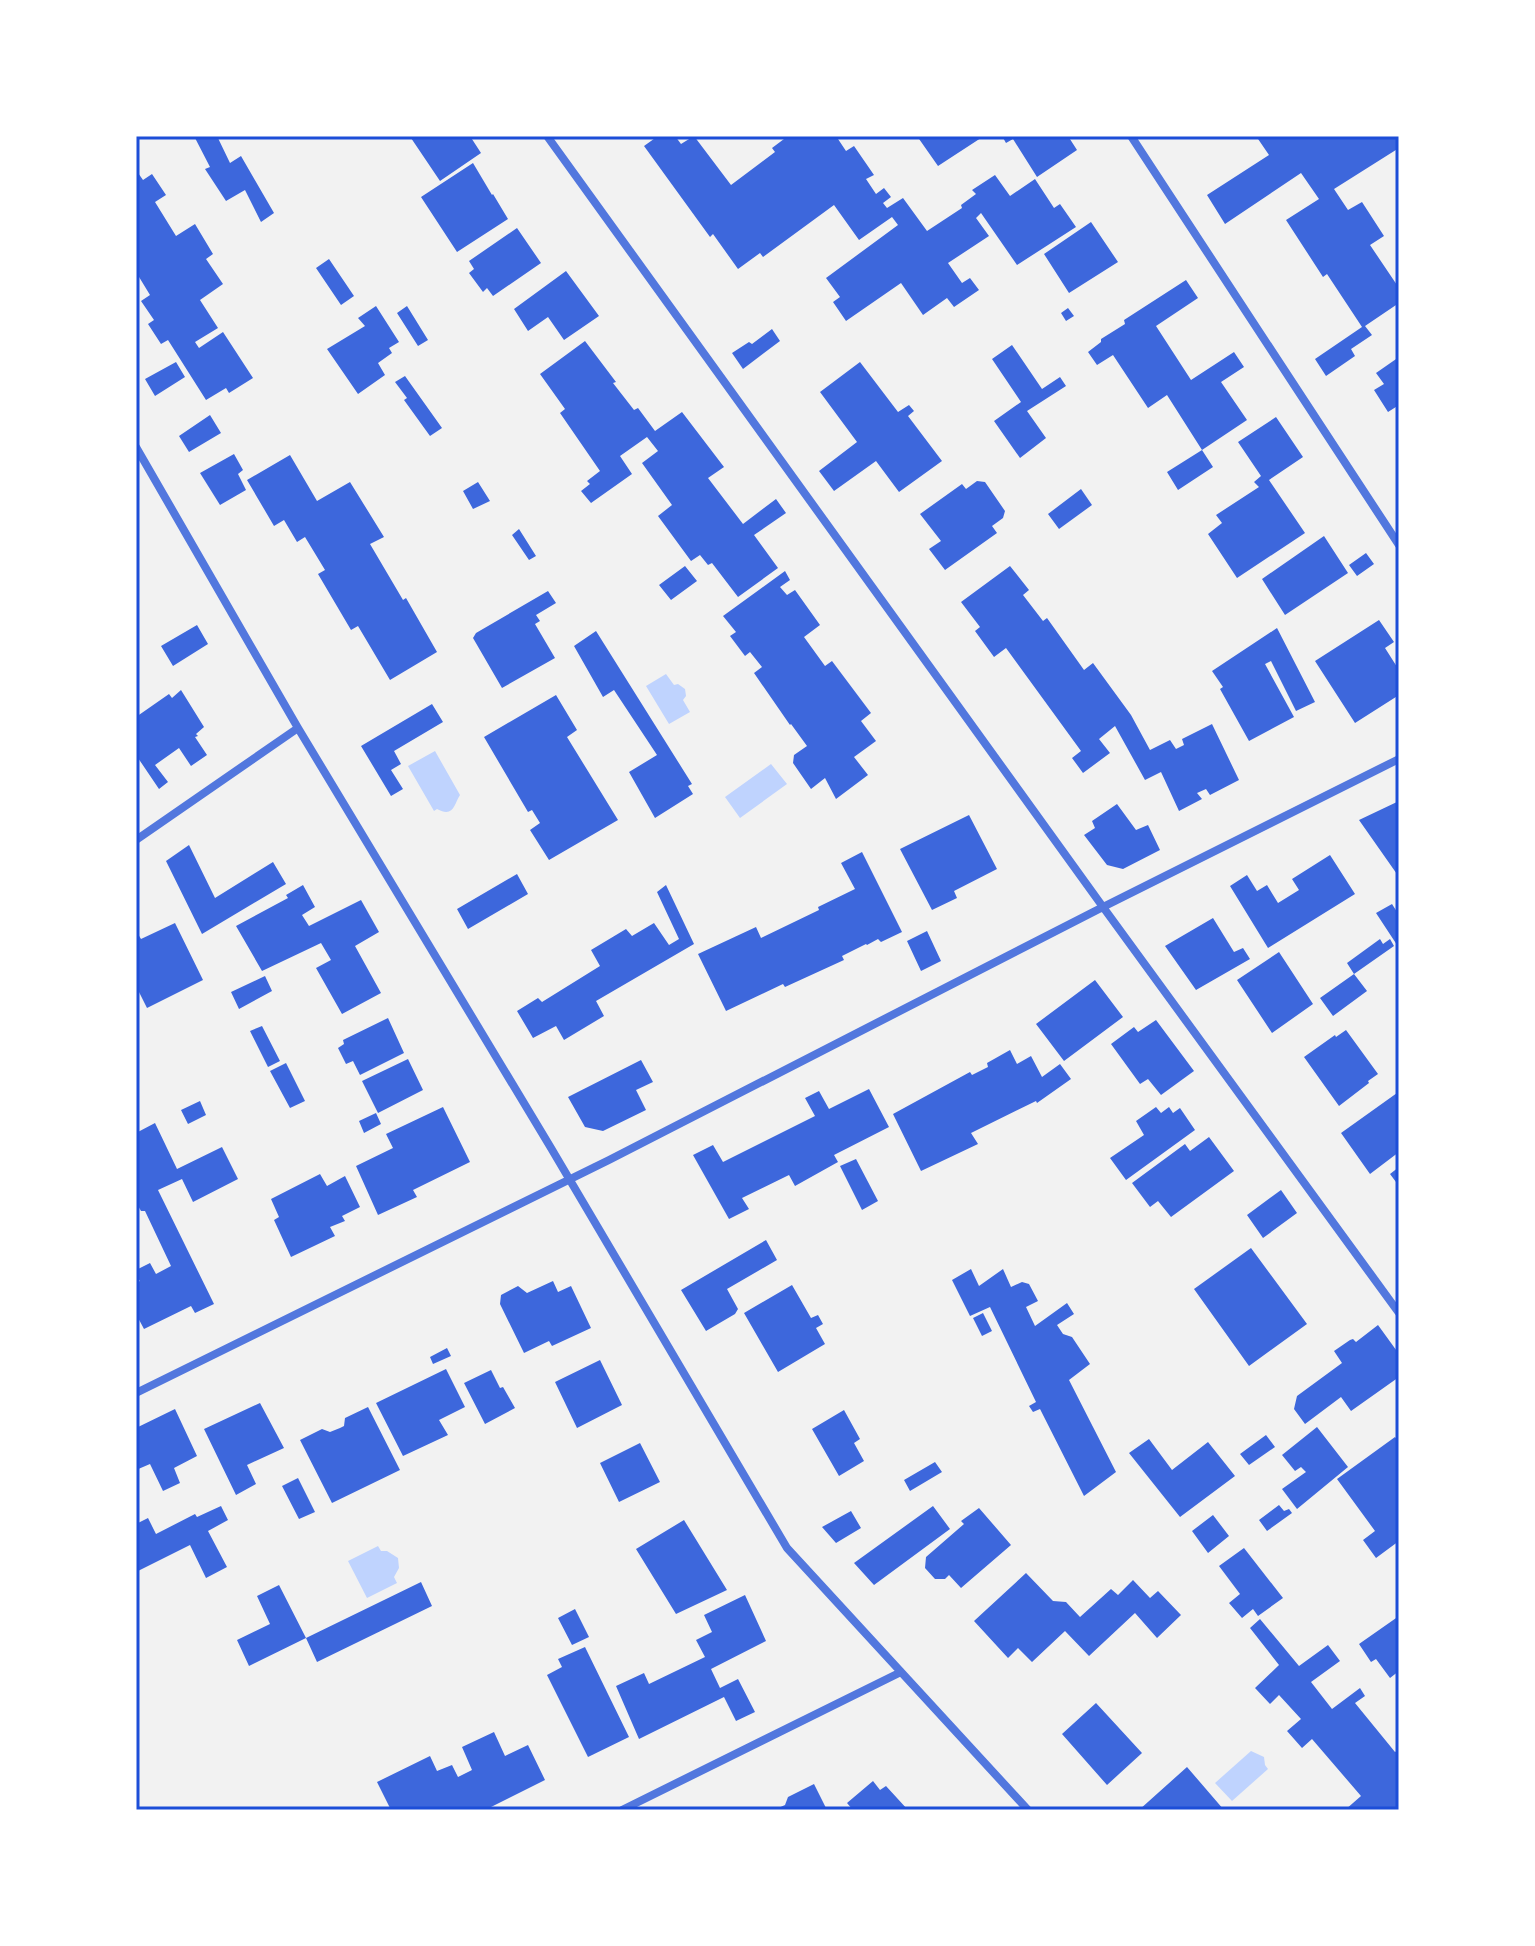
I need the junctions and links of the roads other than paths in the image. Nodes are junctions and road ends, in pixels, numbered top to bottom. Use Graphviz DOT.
graph roads {
  1 [pos="547,136"];
  2 [pos="1131,136"];
  3 [pos="136,447"];
  4 [pos="1399,545"];
  5 [pos="298,728"];
  6 [pos="1399,759"];
  7 [pos="136,840"];
  8 [pos="1103,907"];
  9 [pos="569,1179"];
  10 [pos="1399,1313"];
  11 [pos="136,1393"];
  12 [pos="901,1672"];
  13 [pos="622,1810"];
  14 [pos="1028,1810"];
  1 -- 8 [label="street"];
  2 -- 4 [label="street"];
  3 -- 5 [label="street"];
  5 -- 7 [label="street"];
  5 -- 9 [label="street"];
  6 -- 8 [label="street"];
  8 -- 9 [label="street"];
  8 -- 10 [label="street"];
  9 -- 11 [label="street"];
  9 -- 12 [label="street"];
  12 -- 13 [label="street"];
  12 -- 14 [label="street"];
}
